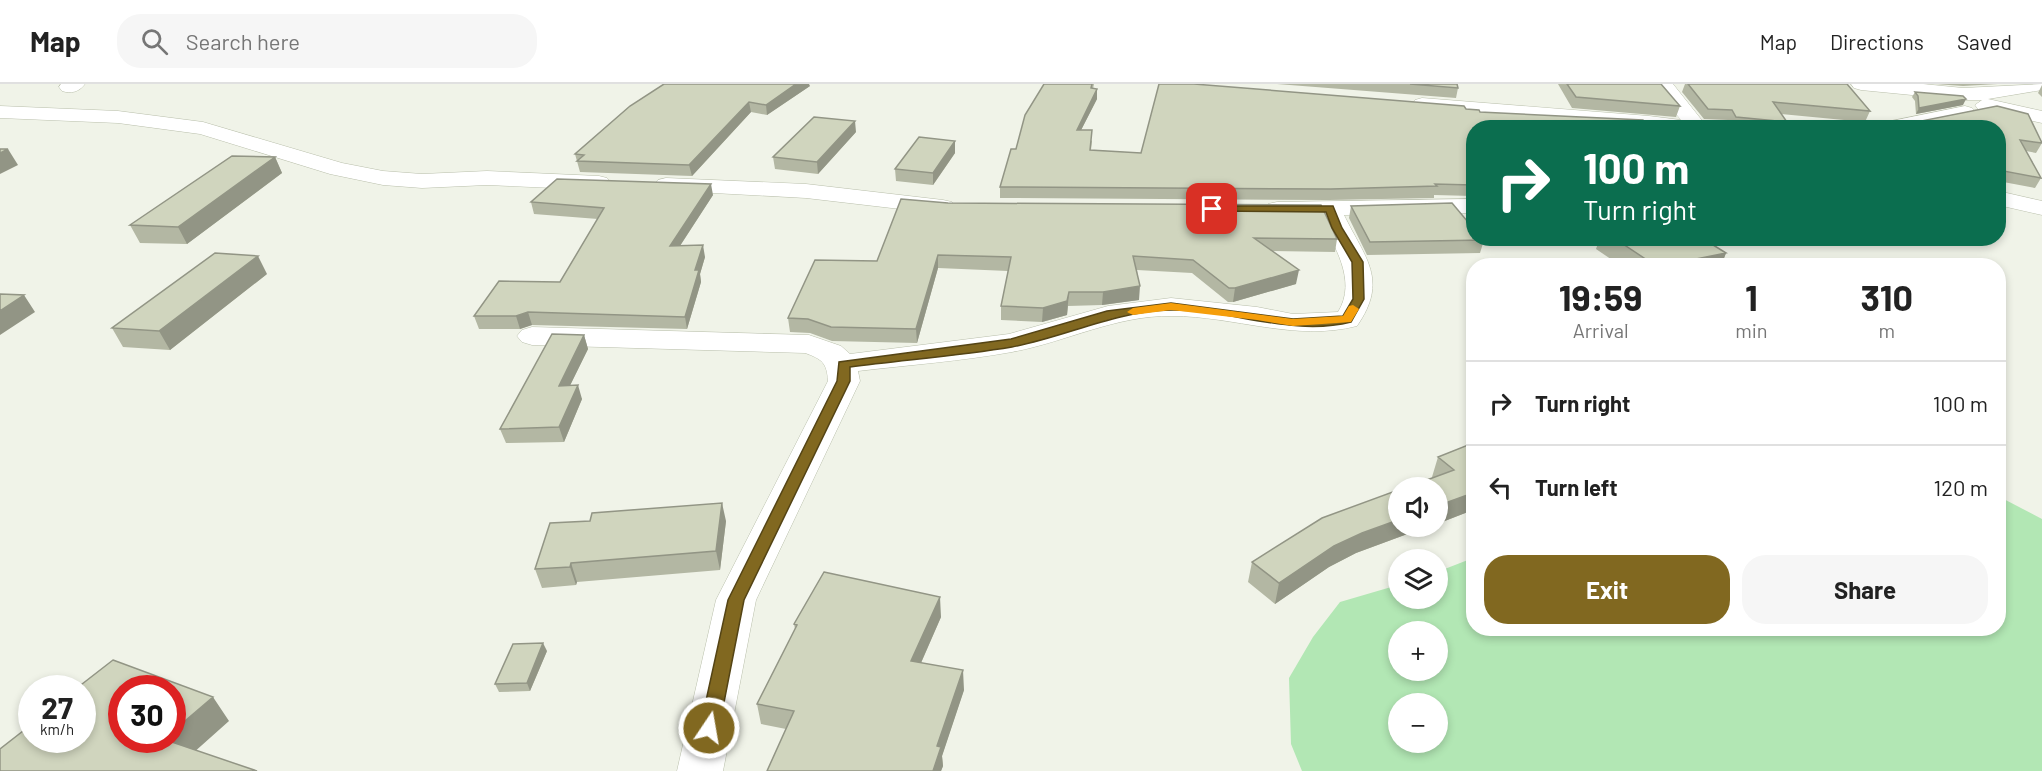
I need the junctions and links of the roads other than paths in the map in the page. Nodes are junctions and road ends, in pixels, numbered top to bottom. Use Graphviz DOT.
graph roads {
  1 [pos="1662,84"];
  2 [pos="1861,84"];
  3 [pos="2042,84"];
  4 [pos="1963,94"];
  5 [pos="1404,102"];
  6 [pos="1991,107"];
  7 [pos="0,112"];
  8 [pos="2042,117"];
  9 [pos="1624,120"];
  10 [pos="1691,120"];
  11 [pos="1928,120"];
  12 [pos="2006,200"];
  13 [pos="1466,206"];
  14 [pos="960,207"];
  15 [pos="2042,208"];
  16 [pos="1259,209"];
  17 [pos="1329,209"];
  18 [pos="532,336"];
  19 [pos="843,364"];
  20 [pos="700,771"];
  1 -- 10 [label="street"];
  2 -- 4 [label="street"];
  3 -- 4 [label="street"];
  4 -- 6 [label="street"];
  5 -- 9 [label="street"];
  6 -- 8 [label="street"];
  6 -- 11 [label="street"];
  7 -- 14 [label="street"];
  12 -- 15 [label="street"];
  13 -- 17 [label="street"];
  16 -- 17 [label="street"];
  17 -- 19 [label="street"];
  18 -- 19 [label="street"];
  19 -- 20 [label="street"];
}
